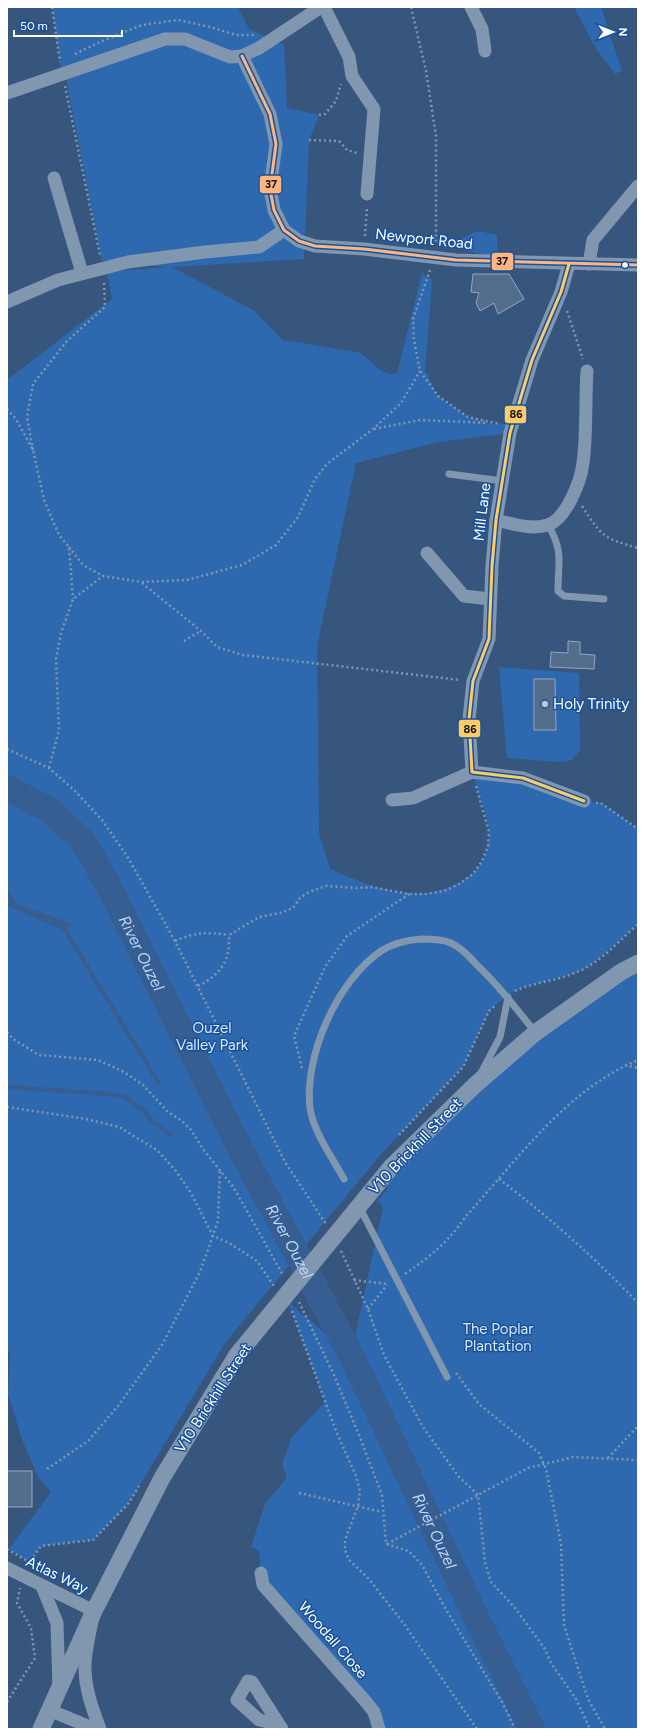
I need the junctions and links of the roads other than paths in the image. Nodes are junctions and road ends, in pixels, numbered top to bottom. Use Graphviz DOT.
graph roads {
  1 [pos="321,7"];
  2 [pos="324,7"];
  3 [pos="471,7"];
  4 [pos="485,51"];
  5 [pos="242,56"];
  6 [pos="7,93"];
  7 [pos="54,178"];
  8 [pos="638,186"];
  9 [pos="368,194"];
  10 [pos="284,230"];
  11 [pos="569,264"];
  12 [pos="589,264"];
  13 [pos="638,265"];
  14 [pos="82,272"];
  15 [pos="7,302"];
  16 [pos="587,371"];
  17 [pos="449,474"];
  18 [pos="502,481"];
  19 [pos="496,520"];
  20 [pos="548,525"];
  21 [pos="427,553"];
  22 [pos="490,599"];
  23 [pos="604,599"];
  24 [pos="472,772"];
  25 [pos="392,800"];
  26 [pos="584,801"];
  27 [pos="638,963"];
  28 [pos="508,997"];
  29 [pos="535,1032"];
  30 [pos="475,1085"];
  31 [pos="344,1179"];
  32 [pos="363,1214"];
  33 [pos="446,1376"];
  34 [pos="7,1568"];
  35 [pos="261,1573"];
  36 [pos="42,1586"];
  37 [pos="94,1611"];
  38 [pos="59,1689"];
  39 [pos="50,1710"];
  40 [pos="40,1729"];
  41 [pos="95,1729"];
  42 [pos="100,1729"];
  43 [pos="379,1729"];
  1 -- 5 [label="street"];
  2 -- 9 [label="street"];
  3 -- 4 [label="street"];
  5 -- 6 [label="street"];
  5 -- 10 [label="street, Newport Road"];
  7 -- 14 [label="street"];
  8 -- 12 [label="street"];
  10 -- 11 [label="street, Newport Road"];
  10 -- 14 [label="street"];
  11 -- 12 [label="street, Newport Road"];
  11 -- 18 [label="street, Mill Lane"];
  12 -- 13 [label="street, Newport Road"];
  14 -- 15 [label="street"];
  16 -- 20 [label="street"];
  17 -- 18 [label="lane"];
  18 -- 19 [label="street, Mill Lane"];
  19 -- 20 [label="street"];
  19 -- 22 [label="street, Mill Lane"];
  20 -- 23 [label="lane"];
  21 -- 22 [label="street"];
  22 -- 24 [label="street, Mill Lane"];
  24 -- 25 [label="street"];
  24 -- 26 [label="street"];
  27 -- 29 [label="street, V10 Brickhill Street"];
  28 -- 29 [label="lane"];
  28 -- 30 [label="lane"];
  28 -- 31 [label="lane"];
  29 -- 30 [label="street, V10 Brickhill Street"];
  30 -- 37 [label="street, V10 Brickhill Street, bridge"];
  32 -- 33 [label="lane"];
  34 -- 36 [label="street, Atlas Way"];
  35 -- 43 [label="street, Woodall Close"];
  36 -- 37 [label="street, Atlas Way"];
  36 -- 38 [label="street"];
  37 -- 38 [label="street, V10 Brickhill Street"];
  37 -- 42 [label="street"];
  38 -- 39 [label="street, V10 Brickhill Street"];
  39 -- 40 [label="street, V10 Brickhill Street"];
  39 -- 41 [label="street"];
}
